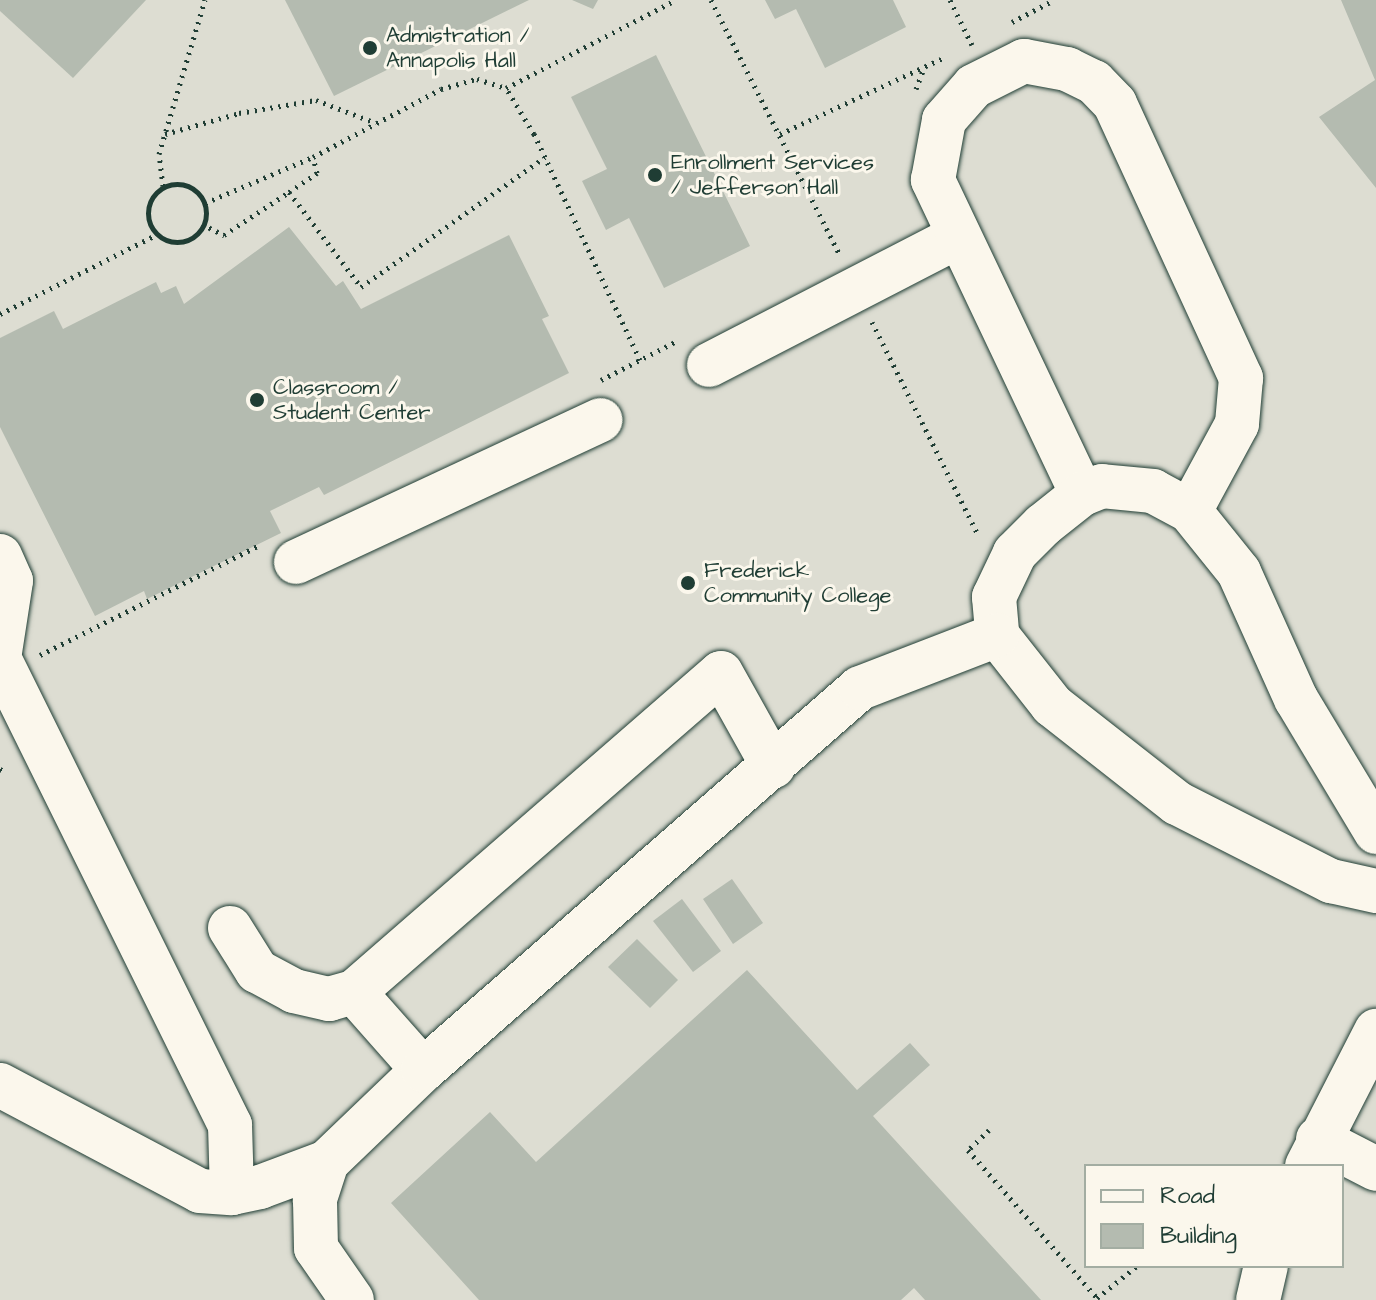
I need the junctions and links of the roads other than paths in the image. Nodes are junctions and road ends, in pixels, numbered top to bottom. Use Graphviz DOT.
graph roads {
  1 [pos="959,236"];
  2 [pos="697,351"];
  3 [pos="595,402"];
  4 [pos="1082,494"];
  5 [pos="1190,511"];
  6 [pos="282,552"];
  7 [pos="0,556"];
  8 [pos="997,635"];
  9 [pos="8,658"];
  10 [pos="773,766"];
  11 [pos="1376,832"];
  12 [pos="1376,891"];
  13 [pos="230,928"];
  14 [pos="354,992"];
  15 [pos="1376,1031"];
  16 [pos="423,1070"];
  17 [pos="0,1085"];
  18 [pos="1313,1152"];
  19 [pos="327,1162"];
  20 [pos="1376,1169"];
  21 [pos="232,1193"];
  22 [pos="1266,1268"];
  23 [pos="352,1300"];
  24 [pos="1258,1300"];
  1 -- 2 [label="lane"];
  1 -- 4 [label="lane"];
  1 -- 5 [label="lane"];
  3 -- 6 [label="lane"];
  4 -- 5 [label="lane"];
  4 -- 8 [label="lane"];
  5 -- 11 [label="lane"];
  7 -- 9 [label="lane"];
  8 -- 10 [label="lane"];
  8 -- 12 [label="lane"];
  9 -- 21 [label="lane"];
  10 -- 14 [label="lane"];
  10 -- 16 [label="lane"];
  13 -- 14 [label="lane"];
  14 -- 16 [label="lane"];
  15 -- 18 [label="lane"];
  16 -- 19 [label="lane"];
  17 -- 21 [label="lane"];
  18 -- 20 [label="lane"];
  19 -- 21 [label="lane"];
  19 -- 23 [label="lane"];
  22 -- 24 [label="lane"];
}
